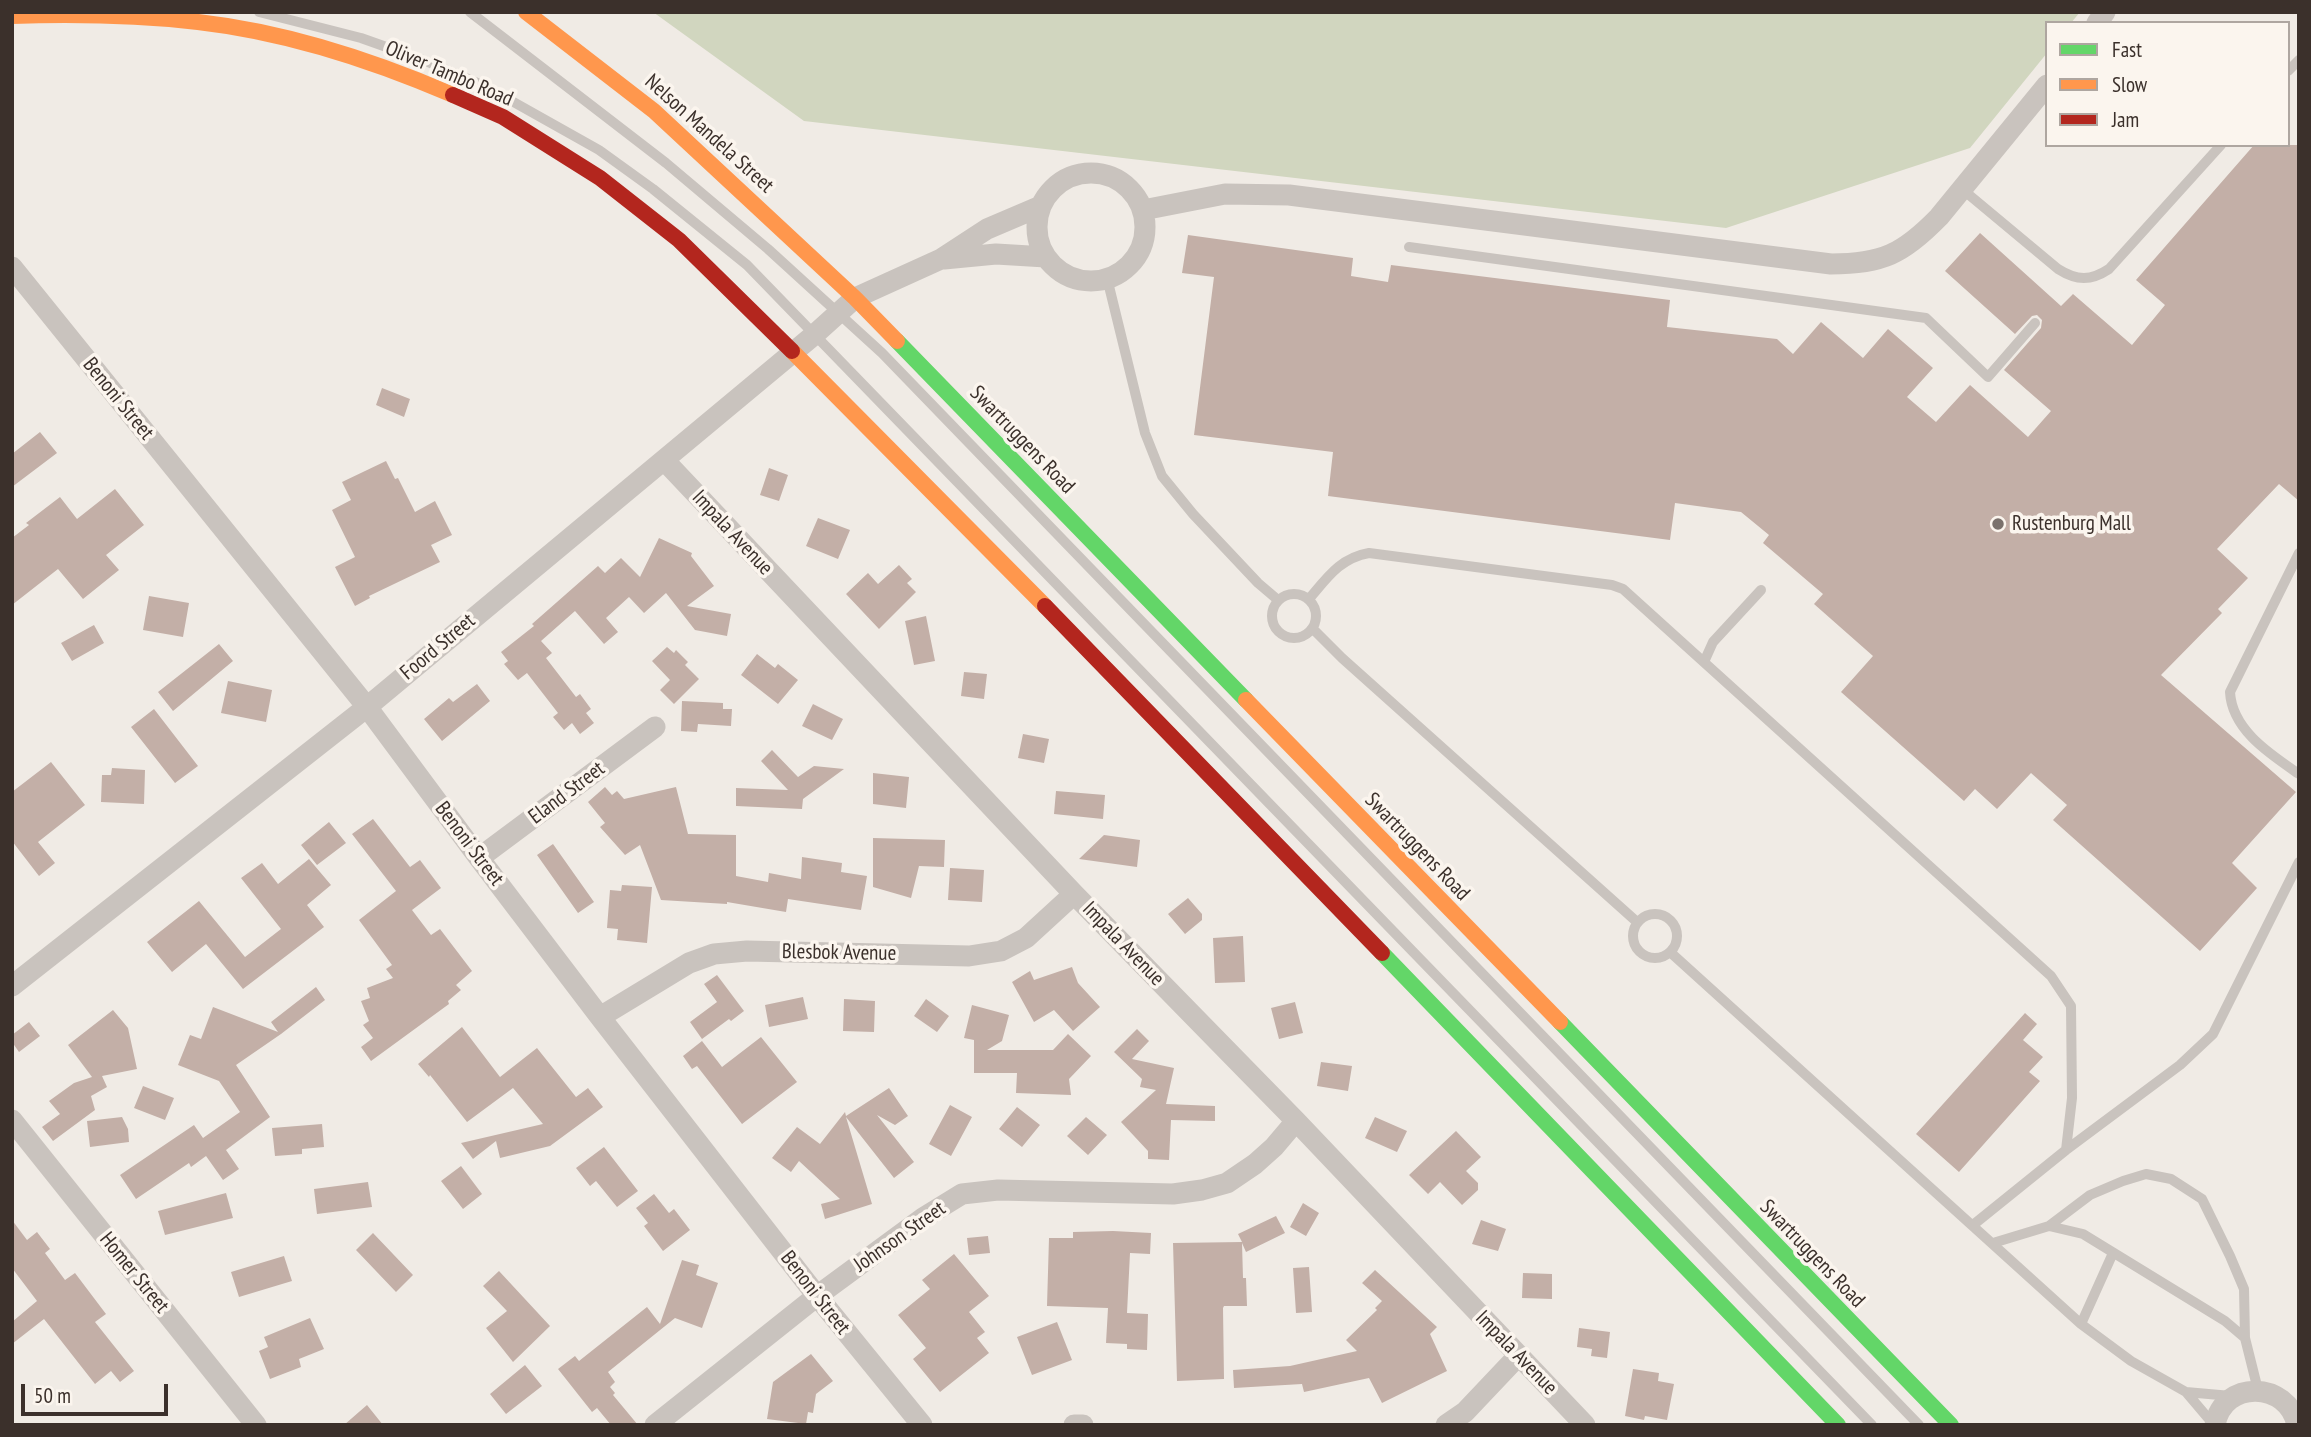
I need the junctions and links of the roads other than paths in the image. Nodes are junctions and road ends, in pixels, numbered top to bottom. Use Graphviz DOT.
graph roads {
  1 [pos="259,12"];
  2 [pos="470,12"];
  3 [pos="526,12"];
  4 [pos="12,16"];
  5 [pos="2045,87"];
  6 [pos="2219,147"];
  7 [pos="1962,190"];
  8 [pos="1041,206"];
  9 [pos="1143,209"];
  10 [pos="1409,247"];
  11 [pos="1046,257"];
  12 [pos="941,259"];
  13 [pos="12,267"];
  14 [pos="1107,278"];
  15 [pos="855,298"];
  16 [pos="837,313"];
  17 [pos="2035,323"];
  18 [pos="814,335"];
  19 [pos="792,352"];
  20 [pos="664,460"];
  21 [pos="2299,553"];
  22 [pos="1761,590"];
  23 [pos="1308,599"];
  24 [pos="1278,600"];
  25 [pos="1313,629"];
  26 [pos="1703,662"];
  27 [pos="367,707"];
  28 [pos="655,727"];
  29 [pos="2299,774"];
  30 [pos="479,858"];
  31 [pos="2299,862"];
  32 [pos="1074,894"];
  33 [pos="1637,922"];
  34 [pos="1671,952"];
  35 [pos="12,986"];
  36 [pos="600,1017"];
  37 [pos="12,1120"];
  38 [pos="1296,1121"];
  39 [pos="2066,1150"];
  40 [pos="1973,1225"];
  41 [pos="2049,1226"];
  42 [pos="1993,1243"];
  43 [pos="2113,1253"];
  44 [pos="817,1296"];
  45 [pos="2081,1324"];
  46 [pos="2245,1338"];
  47 [pos="1518,1356"];
  48 [pos="2258,1390"];
  49 [pos="2186,1392"];
  50 [pos="2233,1396"];
  51 [pos="2290,1401"];
  52 [pos="256,1425"];
  53 [pos="655,1425"];
  54 [pos="922,1425"];
  55 [pos="1074,1425"];
  56 [pos="1083,1425"];
  57 [pos="1446,1425"];
  58 [pos="1585,1425"];
  59 [pos="1838,1425"];
  60 [pos="1872,1425"];
  61 [pos="1919,1425"];
  62 [pos="1951,1425"];
  63 [pos="2214,1425"];
  64 [pos="2297,1425"];
  1 -- 18 [label="lane"];
  2 -- 16 [label="lane"];
  3 -- 15 [label="main road, Nelson Mandela Street"];
  4 -- 19 [label="main road, Oliver Tambo Road"];
  5 -- 7 [label="street"];
  6 -- 7 [label="lane"];
  7 -- 9 [label="street"];
  8 -- 9 [label="street"];
  8 -- 11 [label="street"];
  8 -- 12 [label="street"];
  9 -- 14 [label="street"];
  10 -- 17 [label="lane"];
  11 -- 12 [label="street"];
  11 -- 14 [label="street"];
  12 -- 15 [label="street, Foord Street"];
  13 -- 27 [label="street, Benoni Street"];
  14 -- 24 [label="lane"];
  15 -- 16 [label="street, Foord Street"];
  15 -- 62 [label="main road, Swartruggens Road"];
  16 -- 18 [label="street, Foord Street"];
  16 -- 61 [label="lane"];
  18 -- 19 [label="street, Foord Street"];
  18 -- 60 [label="lane"];
  19 -- 20 [label="street, Foord Street"];
  19 -- 59 [label="main road"];
  20 -- 27 [label="street, Foord Street"];
  20 -- 32 [label="street, Impala Avenue"];
  21 -- 29 [label="lane"];
  22 -- 26 [label="lane"];
  23 -- 24 [label="lane"];
  23 -- 25 [label="lane"];
  23 -- 26 [label="lane"];
  24 -- 25 [label="lane"];
  25 -- 33 [label="lane"];
  26 -- 39 [label="lane"];
  27 -- 30 [label="street, Benoni Street"];
  27 -- 35 [label="street, Foord Street"];
  28 -- 30 [label="street, Eland Street"];
  30 -- 36 [label="street, Benoni Street"];
  31 -- 39 [label="lane"];
  32 -- 36 [label="street, Blesbok Avenue"];
  32 -- 38 [label="street, Impala Avenue"];
  33 -- 34 [label="lane"];
  33 -- 34 [label="lane"];
  34 -- 40 [label="lane"];
  36 -- 44 [label="street, Benoni Street"];
  37 -- 52 [label="street, Homer Street"];
  38 -- 44 [label="street, Johnson Street"];
  38 -- 47 [label="street, Impala Avenue"];
  39 -- 40 [label="lane"];
  40 -- 42 [label="lane"];
  41 -- 42 [label="lane"];
  41 -- 43 [label="lane"];
  41 -- 46 [label="lane"];
  42 -- 45 [label="lane"];
  43 -- 45 [label="lane"];
  43 -- 46 [label="lane"];
  44 -- 53 [label="street, Johnson Street"];
  44 -- 54 [label="street, Benoni Street"];
  45 -- 49 [label="lane"];
  46 -- 48 [label="lane"];
  47 -- 57 [label="street"];
  47 -- 58 [label="street, Impala Avenue"];
  48 -- 50 [label="street"];
  48 -- 51 [label="street"];
  49 -- 50 [label="lane"];
  49 -- 63 [label="lane"];
  50 -- 63 [label="street"];
  51 -- 64 [label="street"];
  55 -- 56 [label="street"];
}
